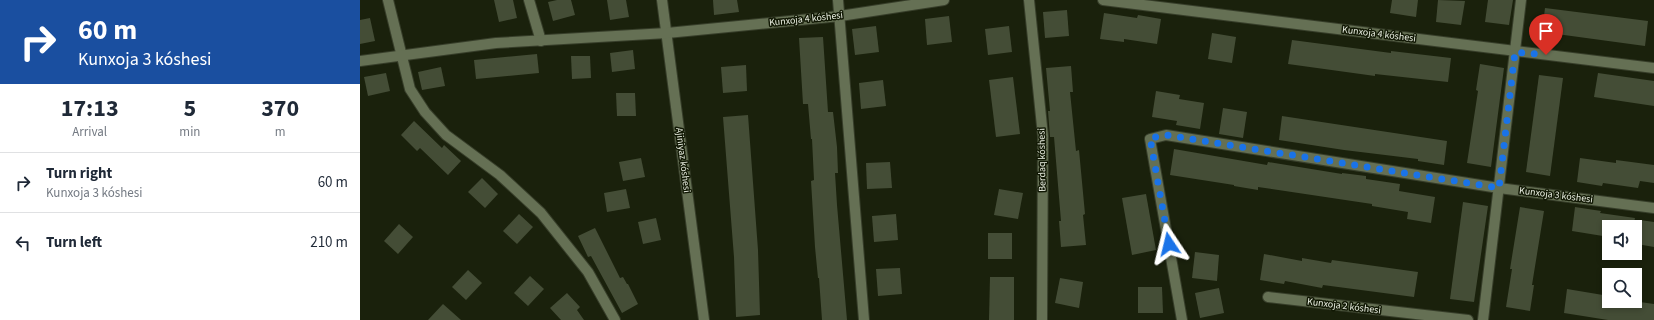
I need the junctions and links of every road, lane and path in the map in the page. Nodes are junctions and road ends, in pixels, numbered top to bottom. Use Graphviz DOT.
graph roads {
  1 [pos="388,0"];
  2 [pos="529,0"];
  3 [pos="662,0"];
  4 [pos="838,0"];
  5 [pos="944,0"];
  6 [pos="1029,0"];
  7 [pos="1103,0"];
  8 [pos="1521,0"];
  9 [pos="840,16"];
  10 [pos="667,33"];
  11 [pos="541,41"];
  12 [pos="1515,52"];
  13 [pos="402,55"];
  14 [pos="360,61"];
  15 [pos="1654,68"];
  16 [pos="1499,188"];
  17 [pos="1654,208"];
  18 [pos="1268,297"];
  19 [pos="615,320"];
  20 [pos="704,320"];
  21 [pos="864,320"];
  22 [pos="1042,320"];
  23 [pos="1182,320"];
  24 [pos="1468,320"];
  25 [pos="1483,320"];
  1 -- 13 [label="street"];
  2 -- 11 [label="street"];
  3 -- 10 [label="street, Ajiniyaz kóshesi"];
  4 -- 9 [label="street"];
  5 -- 9 [label="street, Kunxoja 4 kóshesi"];
  6 -- 22 [label="street, Berdaq kóshesi"];
  7 -- 12 [label="street, Kunxoja 4 kóshesi"];
  8 -- 12 [label="street"];
  9 -- 10 [label="street, Kunxoja 4 kóshesi"];
  9 -- 21 [label="street"];
  10 -- 11 [label="street, Kunxoja 4 kóshesi"];
  10 -- 20 [label="street, Ajiniyaz kóshesi"];
  11 -- 13 [label="street, Kunxoja 4 kóshesi"];
  12 -- 15 [label="street, Kunxoja 4 kóshesi"];
  12 -- 16 [label="street"];
  13 -- 14 [label="street, Kunxoja 4 kóshesi"];
  13 -- 19 [label="street"];
  16 -- 17 [label="street, Kunxoja 3 kóshesi"];
  16 -- 23 [label="street, Kunxoja 3 kóshesi"];
  16 -- 25 [label="street"];
  18 -- 24 [label="street, Kunxoja 2 kóshesi"];
}
